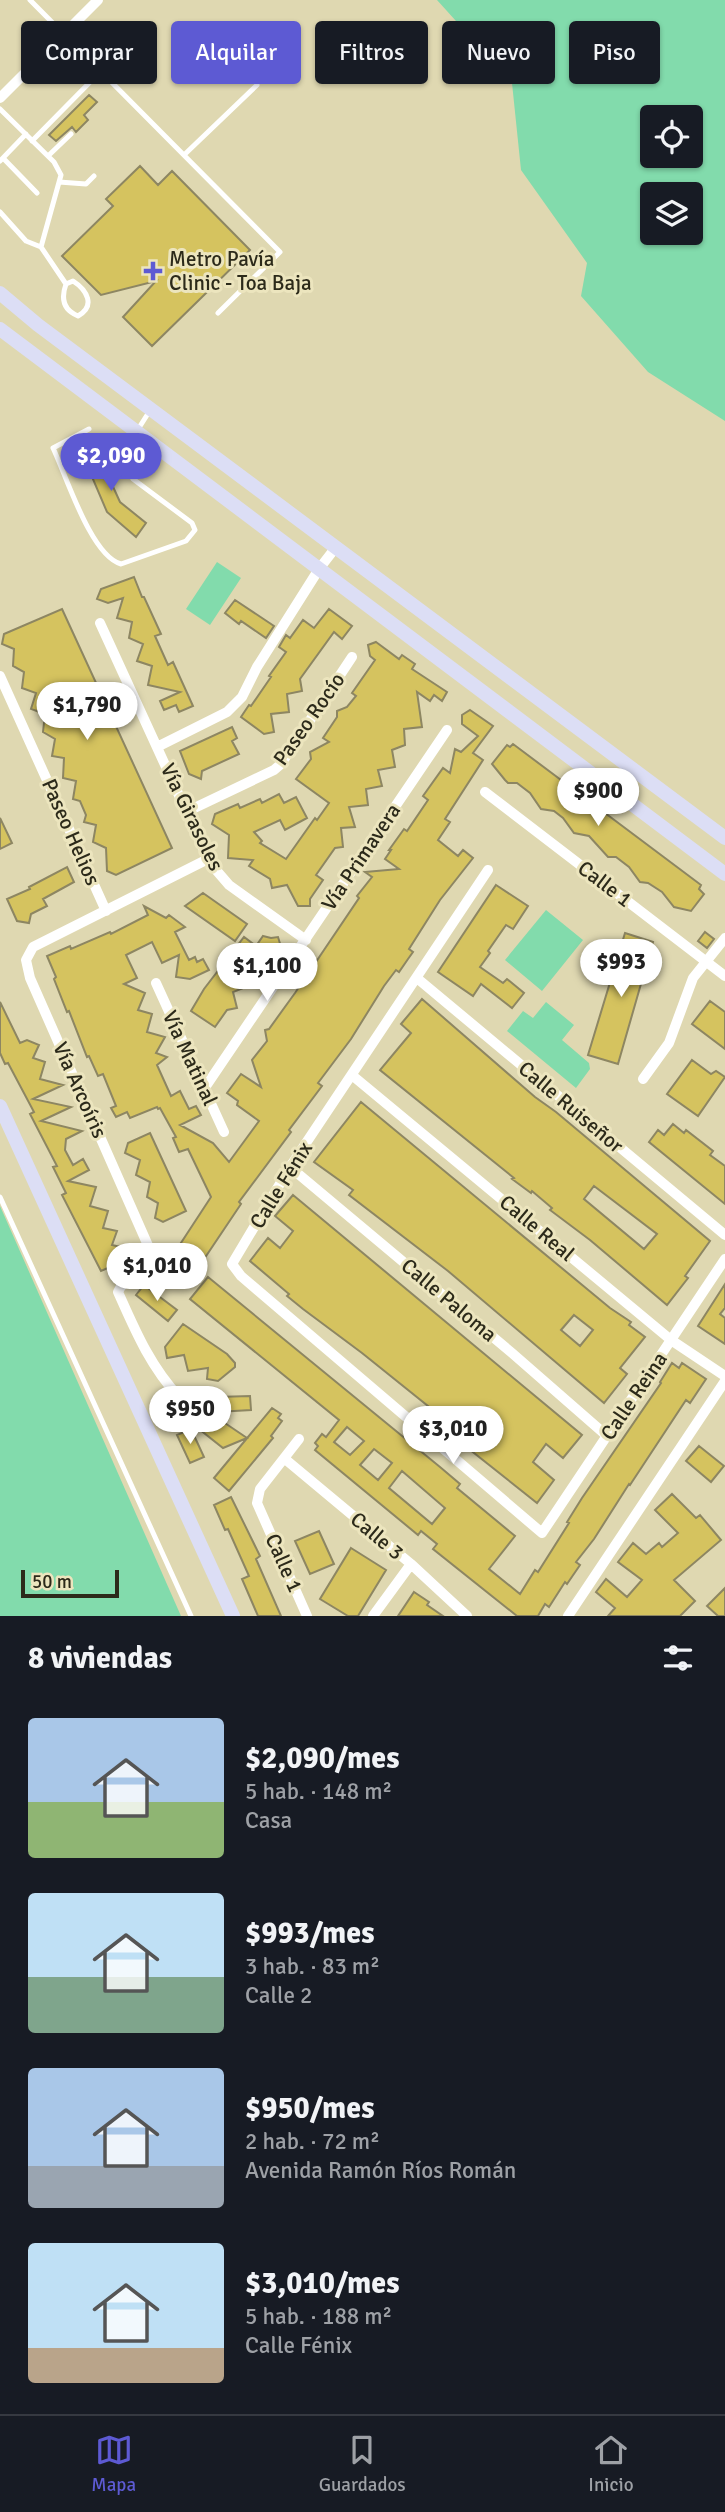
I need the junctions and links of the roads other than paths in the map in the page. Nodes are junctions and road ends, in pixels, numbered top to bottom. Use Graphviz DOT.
graph roads {
  1 [pos="30,0"];
  2 [pos="98,0"];
  3 [pos="51,21"];
  4 [pos="77,21"];
  5 [pos="21,77"];
  6 [pos="88,84"];
  7 [pos="114,84"];
  8 [pos="257,85"];
  9 [pos="0,98"];
  10 [pos="0,108"];
  11 [pos="26,134"];
  12 [pos="72,134"];
  13 [pos="32,141"];
  14 [pos="184,155"];
  15 [pos="48,156"];
  16 [pos="1,159"];
  17 [pos="94,176"];
  18 [pos="59,182"];
  19 [pos="37,193"];
  20 [pos="0,212"];
  21 [pos="41,247"];
  22 [pos="66,284"];
  23 [pos="0,293"];
  24 [pos="218,313"];
  25 [pos="0,329"];
  26 [pos="150,409"];
  27 [pos="89,429"];
  28 [pos="135,433"];
  29 [pos="336,547"];
  30 [pos="319,569"];
  31 [pos="100,623"];
  32 [pos="352,657"];
  33 [pos="0,676"];
  34 [pos="447,730"];
  35 [pos="158,747"];
  36 [pos="485,792"];
  37 [pos="187,812"];
  38 [pos="702,821"];
  39 [pos="725,838"];
  40 [pos="725,848"];
  41 [pos="208,859"];
  42 [pos="488,870"];
  43 [pos="725,874"];
  44 [pos="106,911"];
  45 [pos="725,937"];
  46 [pos="306,940"];
  47 [pos="706,962"];
  48 [pos="725,976"];
  49 [pos="418,979"];
  50 [pos="156,983"];
  51 [pos="353,1076"];
  52 [pos="643,1079"];
  53 [pos="204,1089"];
  54 [pos="0,1106"];
  55 [pos="224,1132"];
  56 [pos="290,1167"];
  57 [pos="0,1197"];
  58 [pos="725,1235"];
  59 [pos="725,1259"];
  60 [pos="671,1340"];
  61 [pos="725,1379"];
  62 [pos="179,1397"];
  63 [pos="607,1436"];
  64 [pos="299,1439"];
  65 [pos="285,1459"];
  66 [pos="542,1533"];
  67 [pos="411,1564"];
  68 [pos="191,1616"];
  69 [pos="233,1616"];
  70 [pos="307,1616"];
  71 [pos="373,1616"];
  72 [pos="467,1616"];
  73 [pos="568,1616"];
  1 -- 3 [label="lane"];
  2 -- 4 [label="street"];
  5 -- 9 [label="street"];
  6 -- 13 [label="lane"];
  7 -- 14 [label="lane"];
  8 -- 14 [label="lane"];
  10 -- 11 [label="lane"];
  11 -- 13 [label="lane"];
  11 -- 16 [label="lane"];
  12 -- 15 [label="lane"];
  13 -- 15 [label="lane"];
  14 -- 24 [label="lane"];
  15 -- 18 [label="lane"];
  16 -- 19 [label="lane"];
  17 -- 18 [label="lane"];
  18 -- 21 [label="lane"];
  20 -- 21 [label="lane"];
  21 -- 22 [label="lane"];
  22 -- 22 [label="lane"];
  23 -- 26 [label="street"];
  25 -- 28 [label="street"];
  26 -- 28 [label="lane"];
  26 -- 29 [label="street"];
  27 -- 28 [label="lane"];
  28 -- 30 [label="street"];
  29 -- 30 [label="street"];
  29 -- 38 [label="street"];
  30 -- 35 [label="street"];
  30 -- 43 [label="street"];
  31 -- 35 [label="street, Vía Girasoles"];
  32 -- 37 [label="street, Paseo Rocío"];
  33 -- 44 [label="street, Paseo Helios"];
  34 -- 46 [label="street, Vía Primavera"];
  35 -- 37 [label="street, Vía Girasoles"];
  36 -- 47 [label="street, Calle 1"];
  37 -- 41 [label="street, Vía Girasoles"];
  38 -- 39 [label="street"];
  38 -- 40 [label="street"];
  41 -- 44 [label="street, Vía Arcoíris"];
  41 -- 46 [label="street, Vía Girasoles"];
  42 -- 49 [label="street, Calle Fénix"];
  44 -- 62 [label="street, Vía Arcoíris"];
  45 -- 47 [label="street"];
  46 -- 53 [label="street, Vía Primavera"];
  47 -- 48 [label="street, Calle 1"];
  47 -- 52 [label="street"];
  49 -- 51 [label="street, Calle Fénix"];
  49 -- 58 [label="street, Calle Ruiseñor"];
  50 -- 53 [label="street, Vía Matinal"];
  51 -- 56 [label="street, Calle Fénix"];
  51 -- 60 [label="street, Calle Real"];
  53 -- 55 [label="street, Vía Matinal"];
  54 -- 69 [label="street"];
  56 -- 63 [label="street, Calle Paloma"];
  56 -- 66 [label="street, Calle Fénix"];
  57 -- 68 [label="lane"];
  59 -- 60 [label="street, Calle Reina"];
  60 -- 61 [label="street, Calle Real"];
  60 -- 63 [label="street, Calle Reina"];
  61 -- 73 [label="street"];
  63 -- 66 [label="street, Calle Reina"];
  64 -- 65 [label="street"];
  65 -- 67 [label="street, Calle 3"];
  65 -- 70 [label="street, Calle 1"];
  67 -- 71 [label="street"];
  67 -- 72 [label="street, Calle 3"];
}
